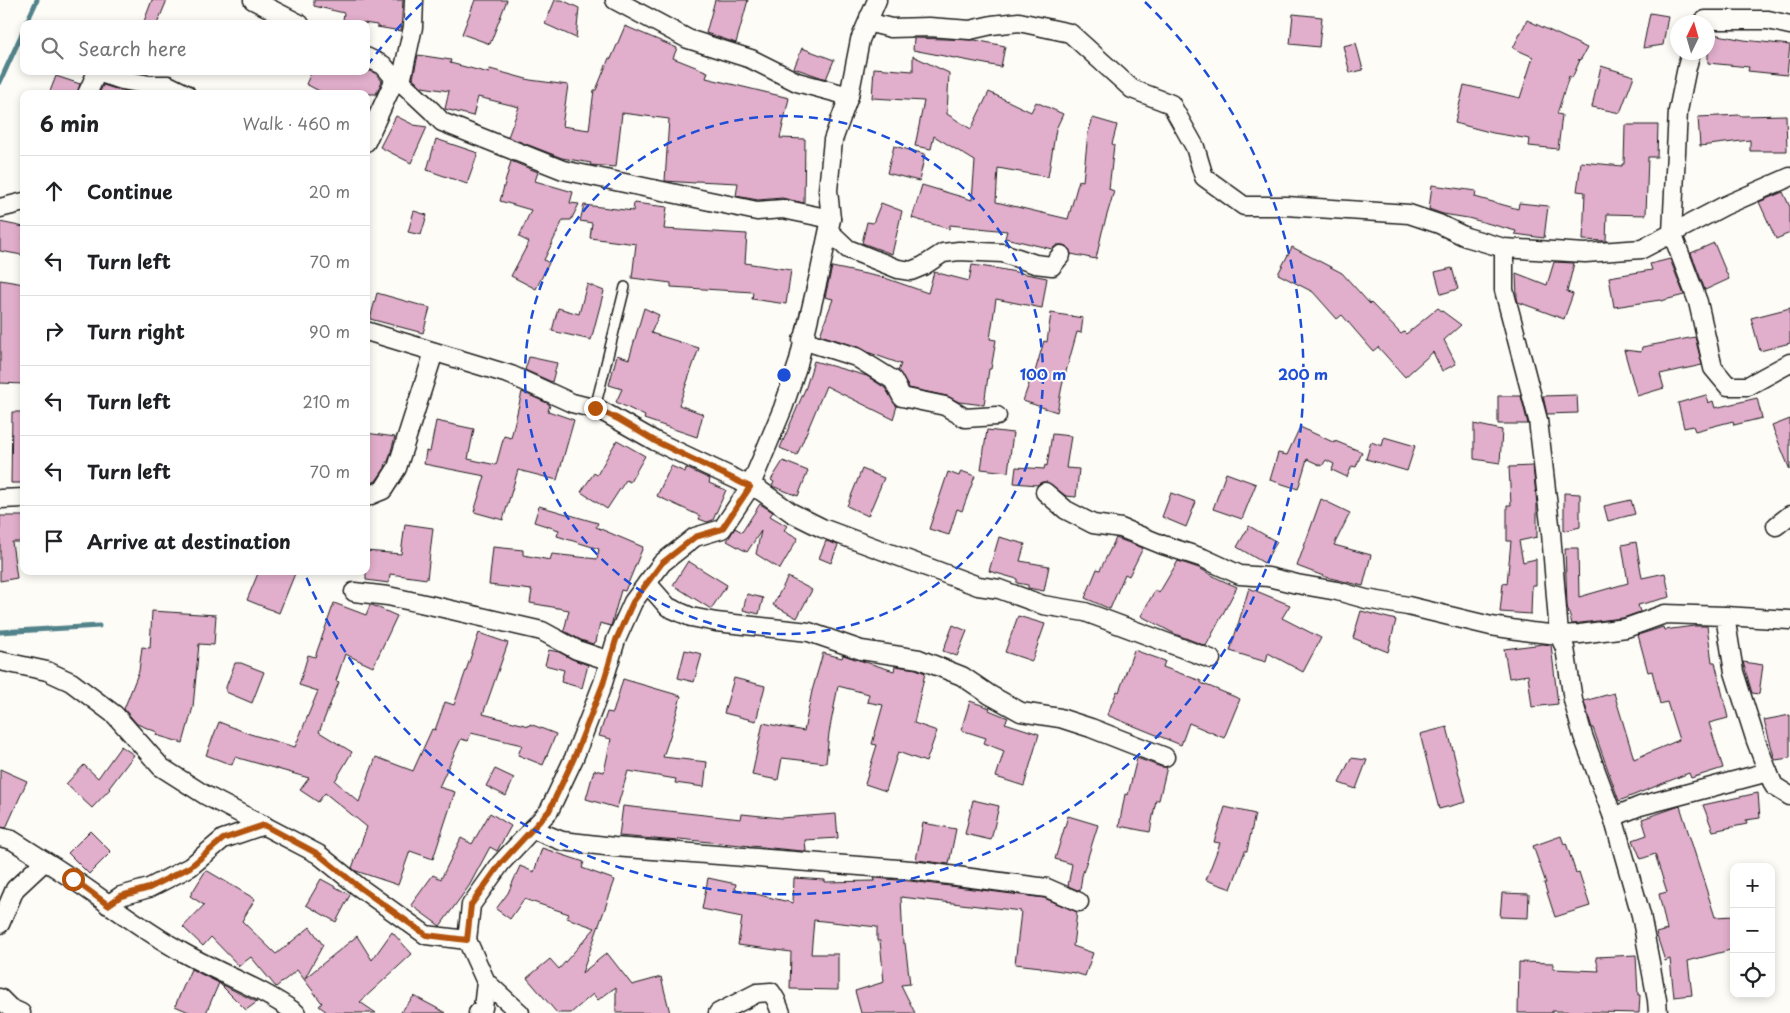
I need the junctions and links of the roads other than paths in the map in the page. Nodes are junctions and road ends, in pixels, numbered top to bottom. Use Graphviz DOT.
graph roads {
  1 [pos="253,0"];
  2 [pos="414,0"];
  3 [pos="615,0"];
  4 [pos="877,0"];
  5 [pos="869,17"];
  6 [pos="292,20"];
  7 [pos="1715,20"];
  8 [pos="1790,25"];
  9 [pos="370,59"];
  10 [pos="1689,60"];
  11 [pos="96,75"];
  12 [pos="106,75"];
  13 [pos="398,80"];
  14 [pos="90,90"];
  15 [pos="178,90"];
  16 [pos="849,96"];
  17 [pos="370,134"];
  18 [pos="1790,177"];
  19 [pos="20,203"];
  20 [pos="0,208"];
  21 [pos="830,225"];
  22 [pos="1672,233"];
  23 [pos="1504,248"];
  24 [pos="1061,255"];
  25 [pos="624,288"];
  26 [pos="370,332"];
  27 [pos="802,340"];
  28 [pos="434,352"];
  29 [pos="1790,363"];
  30 [pos="595,408"];
  31 [pos="997,416"];
  32 [pos="750,487"];
  33 [pos="1045,492"];
  34 [pos="370,495"];
  35 [pos="20,498"];
  36 [pos="0,499"];
  37 [pos="1790,515"];
  38 [pos="1776,526"];
  39 [pos="647,583"];
  40 [pos="354,592"];
  41 [pos="1725,616"];
  42 [pos="1790,620"];
  43 [pos="1559,635"];
  44 [pos="1211,659"];
  45 [pos="0,661"];
  46 [pos="610,661"];
  47 [pos="1166,757"];
  48 [pos="1768,772"];
  49 [pos="1790,796"];
  50 [pos="1613,817"];
  51 [pos="264,825"];
  52 [pos="532,829"];
  53 [pos="0,837"];
  54 [pos="45,862"];
  55 [pos="1079,902"];
  56 [pos="108,905"];
  57 [pos="0,924"];
  58 [pos="467,940"];
  59 [pos="486,982"];
  60 [pos="0,998"];
  61 [pos="21,1013"];
  62 [pos="296,1013"];
  63 [pos="478,1013"];
  64 [pos="520,1013"];
  65 [pos="718,1013"];
  66 [pos="781,1013"];
  67 [pos="1658,1013"];
  1 -- 6 [label="street"];
  2 -- 13 [label="street"];
  3 -- 16 [label="street"];
  4 -- 5 [label="street"];
  5 -- 16 [label="street"];
  5 -- 23 [label="street"];
  7 -- 8 [label="street"];
  9 -- 13 [label="street"];
  10 -- 22 [label="street"];
  11 -- 14 [label="street"];
  12 -- 15 [label="street"];
  13 -- 17 [label="street"];
  13 -- 21 [label="street"];
  16 -- 21 [label="street"];
  18 -- 22 [label="street"];
  19 -- 20 [label="street"];
  21 -- 24 [label="street"];
  21 -- 27 [label="street"];
  22 -- 23 [label="street"];
  22 -- 29 [label="street"];
  23 -- 43 [label="street"];
  25 -- 30 [label="lane"];
  26 -- 28 [label="street"];
  27 -- 31 [label="street"];
  27 -- 32 [label="street"];
  28 -- 30 [label="street"];
  28 -- 34 [label="street"];
  30 -- 32 [label="street"];
  32 -- 39 [label="street"];
  32 -- 44 [label="street"];
  33 -- 43 [label="street"];
  35 -- 36 [label="street"];
  37 -- 38 [label="street"];
  39 -- 46 [label="street"];
  39 -- 47 [label="street"];
  40 -- 46 [label="street"];
  41 -- 42 [label="street"];
  41 -- 43 [label="street"];
  41 -- 48 [label="street"];
  43 -- 50 [label="street"];
  45 -- 51 [label="street"];
  46 -- 52 [label="street"];
  48 -- 49 [label="street"];
  48 -- 50 [label="street"];
  50 -- 67 [label="street"];
  51 -- 56 [label="street"];
  51 -- 58 [label="street"];
  52 -- 55 [label="street"];
  52 -- 58 [label="street"];
  53 -- 54 [label="street"];
  54 -- 56 [label="street"];
  54 -- 57 [label="street"];
  56 -- 62 [label="street"];
  58 -- 59 [label="street"];
  59 -- 63 [label="street"];
  59 -- 64 [label="street"];
  60 -- 61 [label="street"];
  65 -- 66 [label="street"];
}
